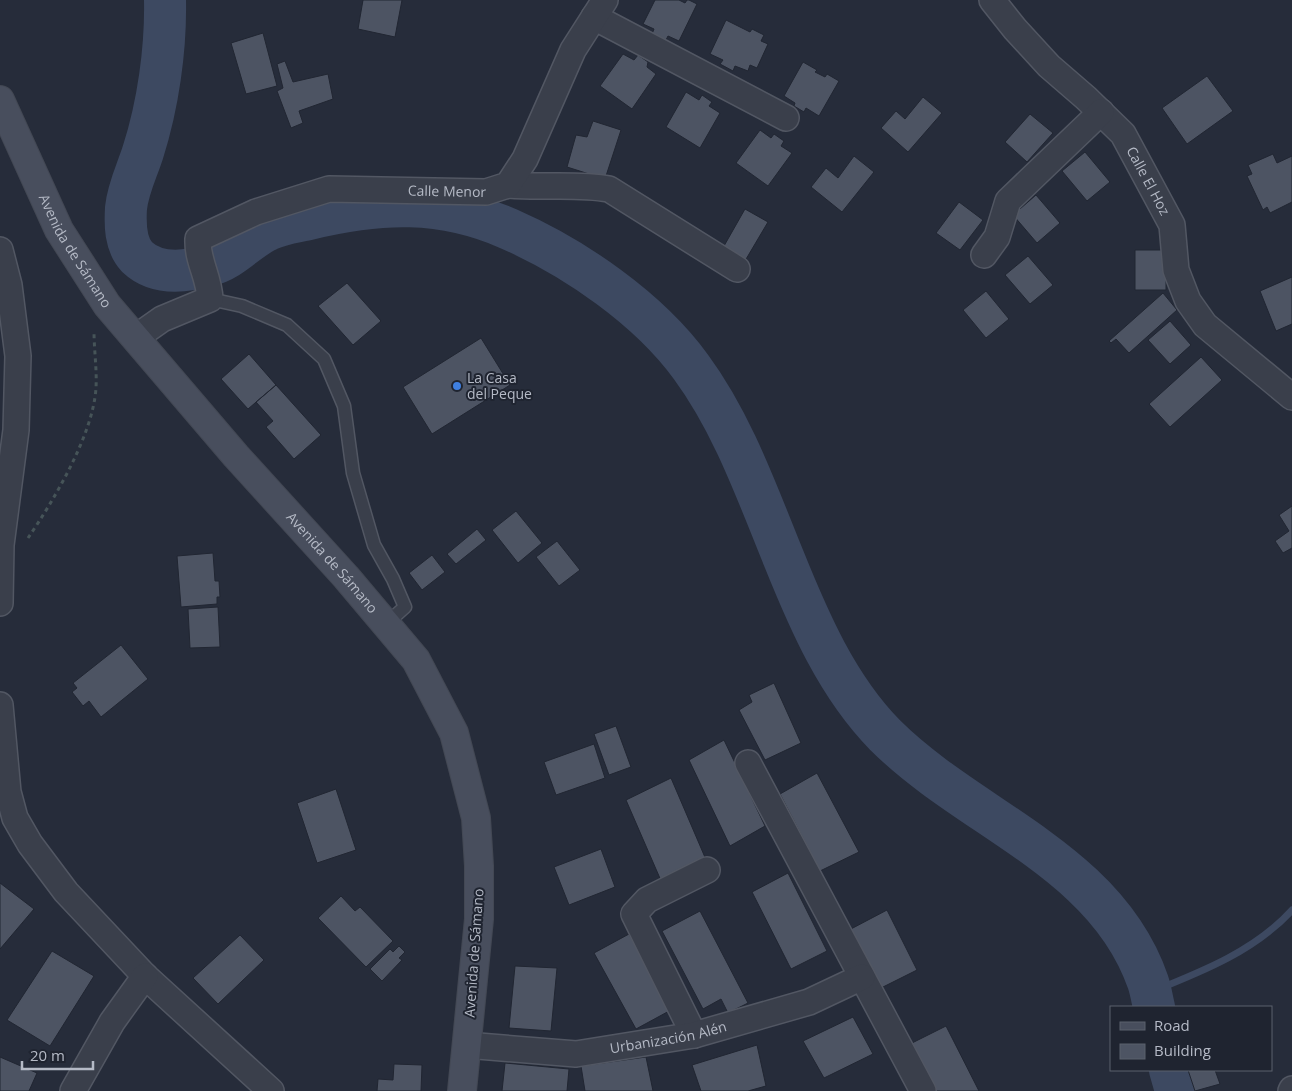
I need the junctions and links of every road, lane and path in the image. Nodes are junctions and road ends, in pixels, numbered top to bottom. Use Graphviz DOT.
graph roads {
  1 [pos="992,0"];
  2 [pos="599,8"];
  3 [pos="0,100"];
  4 [pos="1101,112"];
  5 [pos="786,118"];
  6 [pos="508,185"];
  7 [pos="0,250"];
  8 [pos="984,254"];
  9 [pos="737,269"];
  10 [pos="209,292"];
  11 [pos="94,328"];
  12 [pos="135,338"];
  13 [pos="1292,397"];
  14 [pos="27,539"];
  15 [pos="0,603"];
  16 [pos="386,624"];
  17 [pos="0,705"];
  18 [pos="748,763"];
  19 [pos="8,823"];
  20 [pos="707,870"];
  21 [pos="146,976"];
  22 [pos="862,977"];
  23 [pos="694,1035"];
  24 [pos="466,1045"];
  25 [pos="73,1091"];
  26 [pos="271,1091"];
  27 [pos="462,1091"];
  28 [pos="923,1091"];
  1 -- 4 [label="street, Calle El Hoz"];
  2 -- 5 [label="street"];
  2 -- 6 [label="street"];
  3 -- 12 [label="street, Avenida de Sámano"];
  4 -- 8 [label="street"];
  4 -- 13 [label="street, Calle El Hoz"];
  6 -- 9 [label="street"];
  6 -- 10 [label="street, Calle Menor"];
  7 -- 15 [label="street"];
  10 -- 12 [label="street"];
  10 -- 16 [label="lane"];
  11 -- 14 [label="path"];
  12 -- 16 [label="street, Avenida de Sámano"];
  16 -- 24 [label="street, Avenida de Sámano"];
  17 -- 19 [label="street"];
  18 -- 22 [label="street"];
  19 -- 21 [label="street"];
  20 -- 23 [label="street"];
  21 -- 25 [label="street"];
  21 -- 26 [label="street"];
  22 -- 23 [label="street, Urbanización Alén"];
  22 -- 28 [label="street"];
  23 -- 24 [label="street, Urbanización Alén"];
  24 -- 27 [label="street, Avenida de Sámano"];
}
